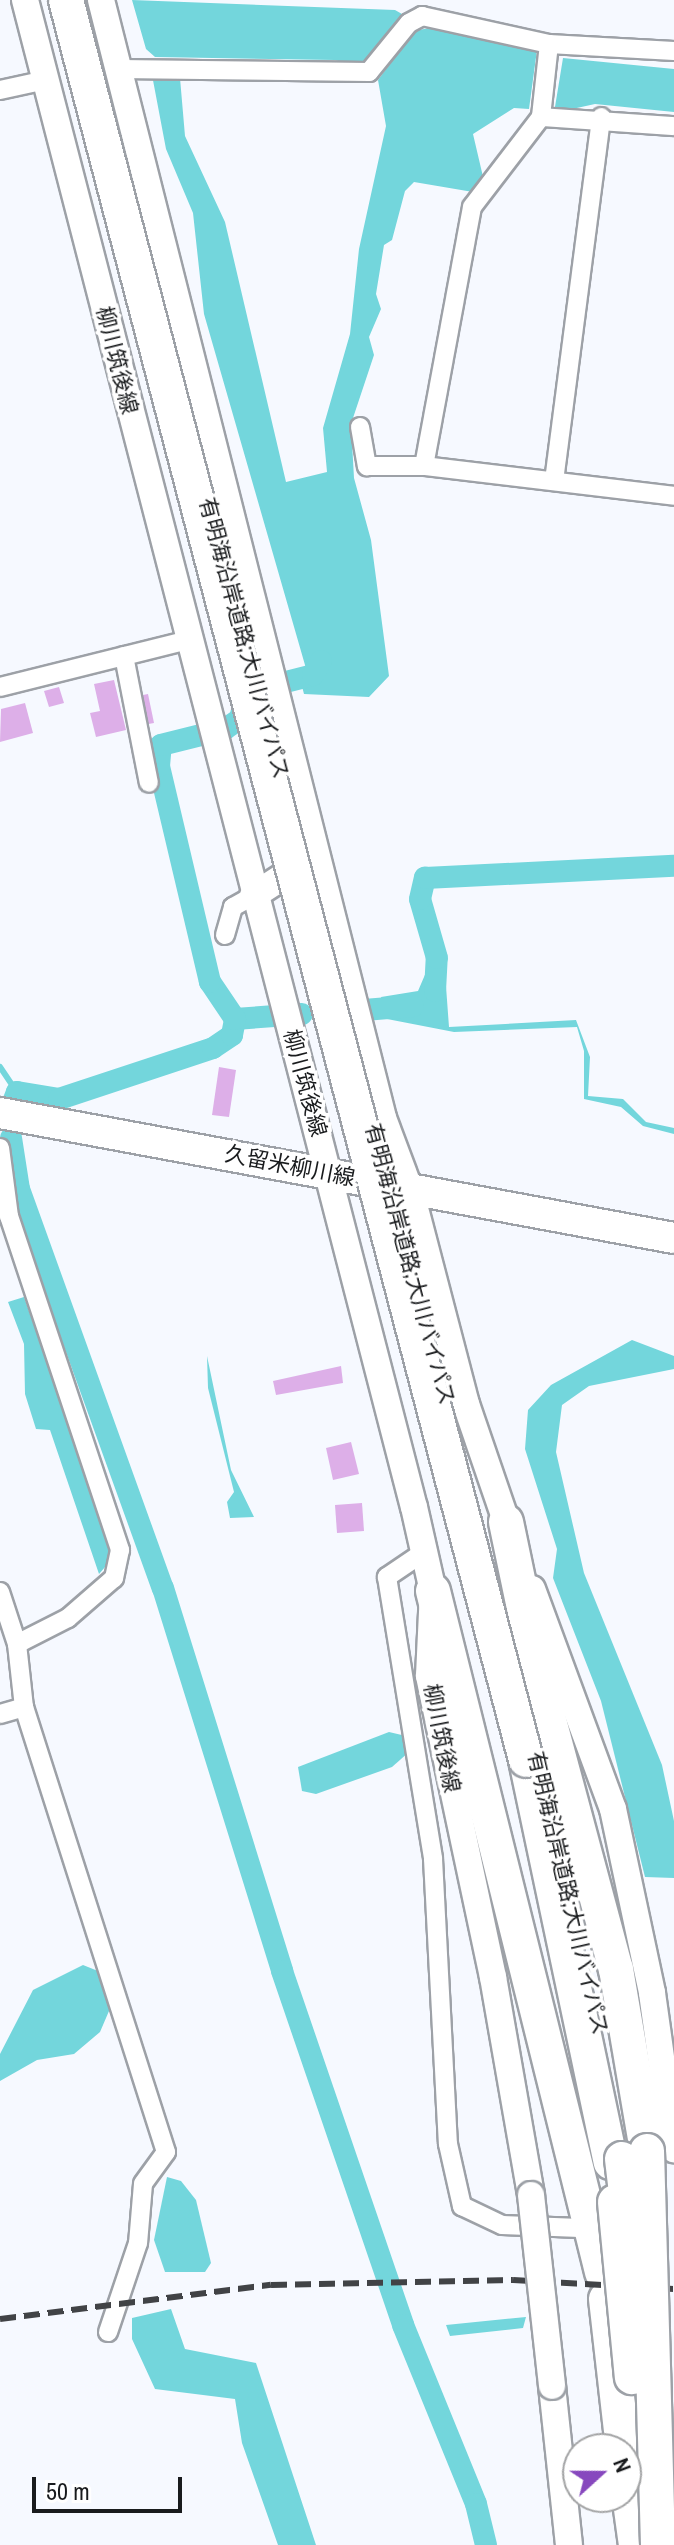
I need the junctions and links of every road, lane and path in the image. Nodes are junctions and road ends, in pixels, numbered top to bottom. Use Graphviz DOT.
graph roads {
  1 [pos="25,0"];
  2 [pos="66,0"];
  3 [pos="77,0"];
  4 [pos="101,0"];
  5 [pos="415,14"];
  6 [pos="549,44"];
  7 [pos="674,51"];
  8 [pos="131,68"];
  9 [pos="46,80"];
  10 [pos="0,90"];
  11 [pos="541,117"];
  12 [pos="601,117"];
  13 [pos="674,126"];
  14 [pos="360,427"];
  15 [pos="424,466"];
  16 [pos="554,481"];
  17 [pos="673,489"];
  18 [pos="260,619"];
  19 [pos="188,640"];
  20 [pos="124,656"];
  21 [pos="0,687"];
  22 [pos="149,783"];
  23 [pos="319,853"];
  24 [pos="253,896"];
  25 [pos="225,935"];
  26 [pos="0,1113"];
  27 [pos="0,1148"];
  28 [pos="328,1171"];
  29 [pos="411,1193"];
  30 [pos="674,1238"];
  31 [pos="506,1522"];
  32 [pos="424,1552"];
  33 [pos="433,1591"];
  34 [pos="0,1592"];
  35 [pos="17,1644"];
  36 [pos="24,1707"];
  37 [pos="0,1714"];
  38 [pos="532,1760"];
  39 [pos="638,2155"];
  40 [pos="580,2228"];
  41 [pos="608,2229"];
  42 [pos="674,2231"];
  43 [pos="108,2332"];
  44 [pos="621,2433"];
  45 [pos="633,2513"];
  46 [pos="569,2545"];
  47 [pos="638,2545"];
  48 [pos="651,2545"];
  49 [pos="658,2545"];
  1 -- 9 [label="main road, 柳川筑後線"];
  2 -- 38 [label="highway, 有明海沿岸道路;大川バイパス, bridge"];
  3 -- 38 [label="highway, 有明海沿岸道路;大川バイパス"];
  4 -- 8 [label="main road"];
  5 -- 6 [label="street"];
  5 -- 8 [label="street"];
  6 -- 7 [label="street"];
  6 -- 11 [label="street"];
  8 -- 9 [label="main road"];
  8 -- 18 [label="main road"];
  9 -- 10 [label="street"];
  9 -- 19 [label="main road, 柳川筑後線"];
  11 -- 12 [label="street"];
  11 -- 15 [label="street"];
  12 -- 13 [label="street"];
  12 -- 16 [label="street"];
  14 -- 15 [label="street"];
  15 -- 16 [label="street"];
  16 -- 17 [label="street"];
  18 -- 19 [label="main road"];
  18 -- 23 [label="main road"];
  19 -- 20 [label="street"];
  19 -- 24 [label="main road, 柳川筑後線"];
  20 -- 21 [label="street"];
  20 -- 22 [label="street"];
  23 -- 24 [label="main road"];
  23 -- 29 [label="main road"];
  24 -- 25 [label="street"];
  24 -- 28 [label="main road, 柳川筑後線"];
  26 -- 28 [label="main road, 久留米柳川線"];
  27 -- 35 [label="street"];
  28 -- 29 [label="main road, 久留米柳川線"];
  28 -- 32 [label="main road, 柳川筑後線"];
  29 -- 30 [label="main road, 久留米柳川線"];
  29 -- 31 [label="main road"];
  31 -- 39 [label="highway"];
  32 -- 33 [label="main road, 柳川筑後線"];
  32 -- 40 [label="street"];
  33 -- 44 [label="highway"];
  33 -- 46 [label="main road, 柳川筑後線, bridge"];
  34 -- 35 [label="street"];
  35 -- 36 [label="street"];
  36 -- 37 [label="street"];
  36 -- 43 [label="street"];
  38 -- 39 [label="highway, 有明海沿岸道路;大川バイパス"];
  39 -- 47 [label="highway, 有明海沿岸道路;大川バイパス, bridge"];
  39 -- 48 [label="highway, 有明海沿岸道路;大川バイパス, bridge"];
  39 -- 49 [label="highway, bridge"];
  41 -- 42 [label="street"];
  45 -- 47 [label="highway"];
}
